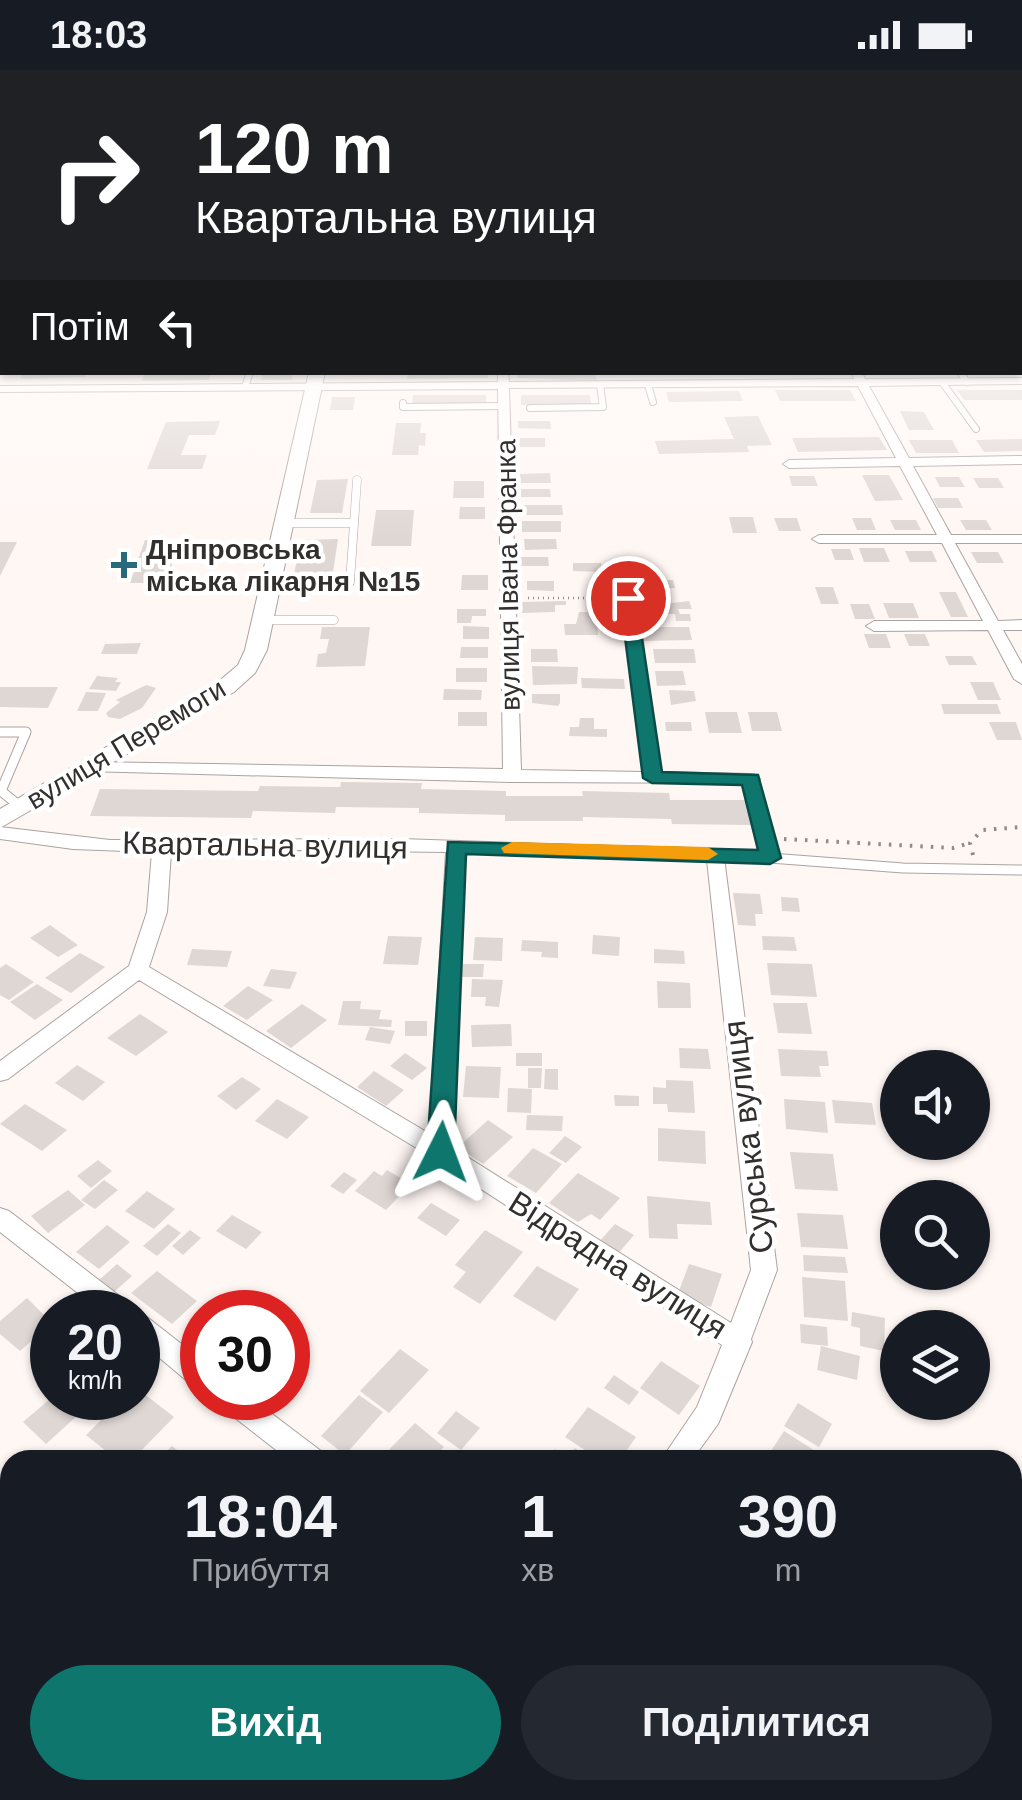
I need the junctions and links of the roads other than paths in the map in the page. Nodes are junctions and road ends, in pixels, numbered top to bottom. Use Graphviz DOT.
graph roads {
  1 [pos="858,378"];
  2 [pos="248,379"];
  3 [pos="504,379"];
  4 [pos="747,379"];
  5 [pos="873,379"];
  6 [pos="956,379"];
  7 [pos="989,379"];
  8 [pos="315,380"];
  9 [pos="604,381"];
  10 [pos="1022,381"];
  11 [pos="942,382"];
  12 [pos="648,385"];
  13 [pos="245,387"];
  14 [pos="0,389"];
  15 [pos="654,402"];
  16 [pos="403,403"];
  17 [pos="504,406"];
  18 [pos="530,408"];
  19 [pos="976,429"];
  20 [pos="1022,460"];
  21 [pos="904,463"];
  22 [pos="789,464"];
  23 [pos="357,480"];
  24 [pos="284,523"];
  25 [pos="324,523"];
  26 [pos="354,523"];
  27 [pos="322,535"];
  28 [pos="819,539"];
  29 [pos="1022,539"];
  30 [pos="948,540"];
  31 [pos="270,592"];
  32 [pos="628,598"];
  33 [pos="263,620"];
  34 [pos="334,620"];
  35 [pos="994,625"];
  36 [pos="1022,625"];
  37 [pos="874,626"];
  38 [pos="1022,678"];
  39 [pos="0,732"];
  40 [pos="91,767"];
  41 [pos="512,777"];
  42 [pos="652,778"];
  43 [pos="751,779"];
  44 [pos="21,807"];
  45 [pos="0,820"];
  46 [pos="0,833"];
  47 [pos="162,845"];
  48 [pos="456,847"];
  49 [pos="716,854"];
  50 [pos="770,858"];
  51 [pos="1022,870"];
  52 [pos="138,970"];
  53 [pos="0,1073"];
  54 [pos="441,1152"];
  55 [pos="0,1218"];
  56 [pos="93,1290"];
  57 [pos="739,1342"];
  58 [pos="160,1343"];
  59 [pos="180,1358"];
  60 [pos="260,1420"];
  61 [pos="299,1450"];
  62 [pos="682,1450"];
  1 -- 21 [label="street"];
  2 -- 13 [label="lane"];
  3 -- 8 [label="street"];
  3 -- 9 [label="street"];
  3 -- 17 [label="street, вулиця Івана Франка"];
  4 -- 12 [label="street"];
  5 -- 11 [label="street"];
  6 -- 11 [label="street"];
  7 -- 10 [label="street"];
  8 -- 13 [label="street"];
  8 -- 24 [label="street, вулиця Перемоги"];
  9 -- 12 [label="street"];
  9 -- 18 [label="lane"];
  11 -- 19 [label="lane"];
  12 -- 15 [label="lane"];
  13 -- 14 [label="street"];
  16 -- 17 [label="lane"];
  17 -- 41 [label="street, вулиця Івана Франка"];
  20 -- 21 [label="street"];
  21 -- 22 [label="street"];
  21 -- 30 [label="street"];
  23 -- 26 [label="lane"];
  24 -- 25 [label="lane"];
  24 -- 31 [label="street, вулиця Перемоги"];
  25 -- 26 [label="lane"];
  25 -- 27 [label="lane"];
  26 -- 31 [label="lane"];
  28 -- 30 [label="street"];
  29 -- 30 [label="street"];
  30 -- 35 [label="street"];
  31 -- 33 [label="street, вулиця Перемоги"];
  32 -- 42 [label="street"];
  33 -- 34 [label="lane"];
  33 -- 40 [label="street, вулиця Перемоги"];
  35 -- 36 [label="street"];
  35 -- 37 [label="street"];
  35 -- 38 [label="street"];
  39 -- 44 [label="lane"];
  40 -- 41 [label="street"];
  40 -- 44 [label="street, вулиця Перемоги"];
  41 -- 42 [label="street"];
  42 -- 43 [label="street"];
  43 -- 50 [label="lane"];
  44 -- 45 [label="street, вулиця Перемоги"];
  46 -- 47 [label="street, Квартальна вулиця"];
  47 -- 48 [label="street, Квартальна вулиця"];
  47 -- 52 [label="street"];
  48 -- 49 [label="street, Квартальна вулиця"];
  48 -- 54 [label="street"];
  49 -- 50 [label="lane, Квартальна вулиця"];
  49 -- 57 [label="street, Сурська вулиця"];
  50 -- 51 [label="lane, Квартальна вулиця"];
  52 -- 53 [label="street"];
  52 -- 54 [label="street, Відрадна вулиця"];
  54 -- 57 [label="street, Відрадна вулиця"];
  55 -- 56 [label="street"];
  57 -- 62 [label="street, Сурська вулиця"];
  58 -- 59 [label="street"];
  60 -- 61 [label="street"];
}
